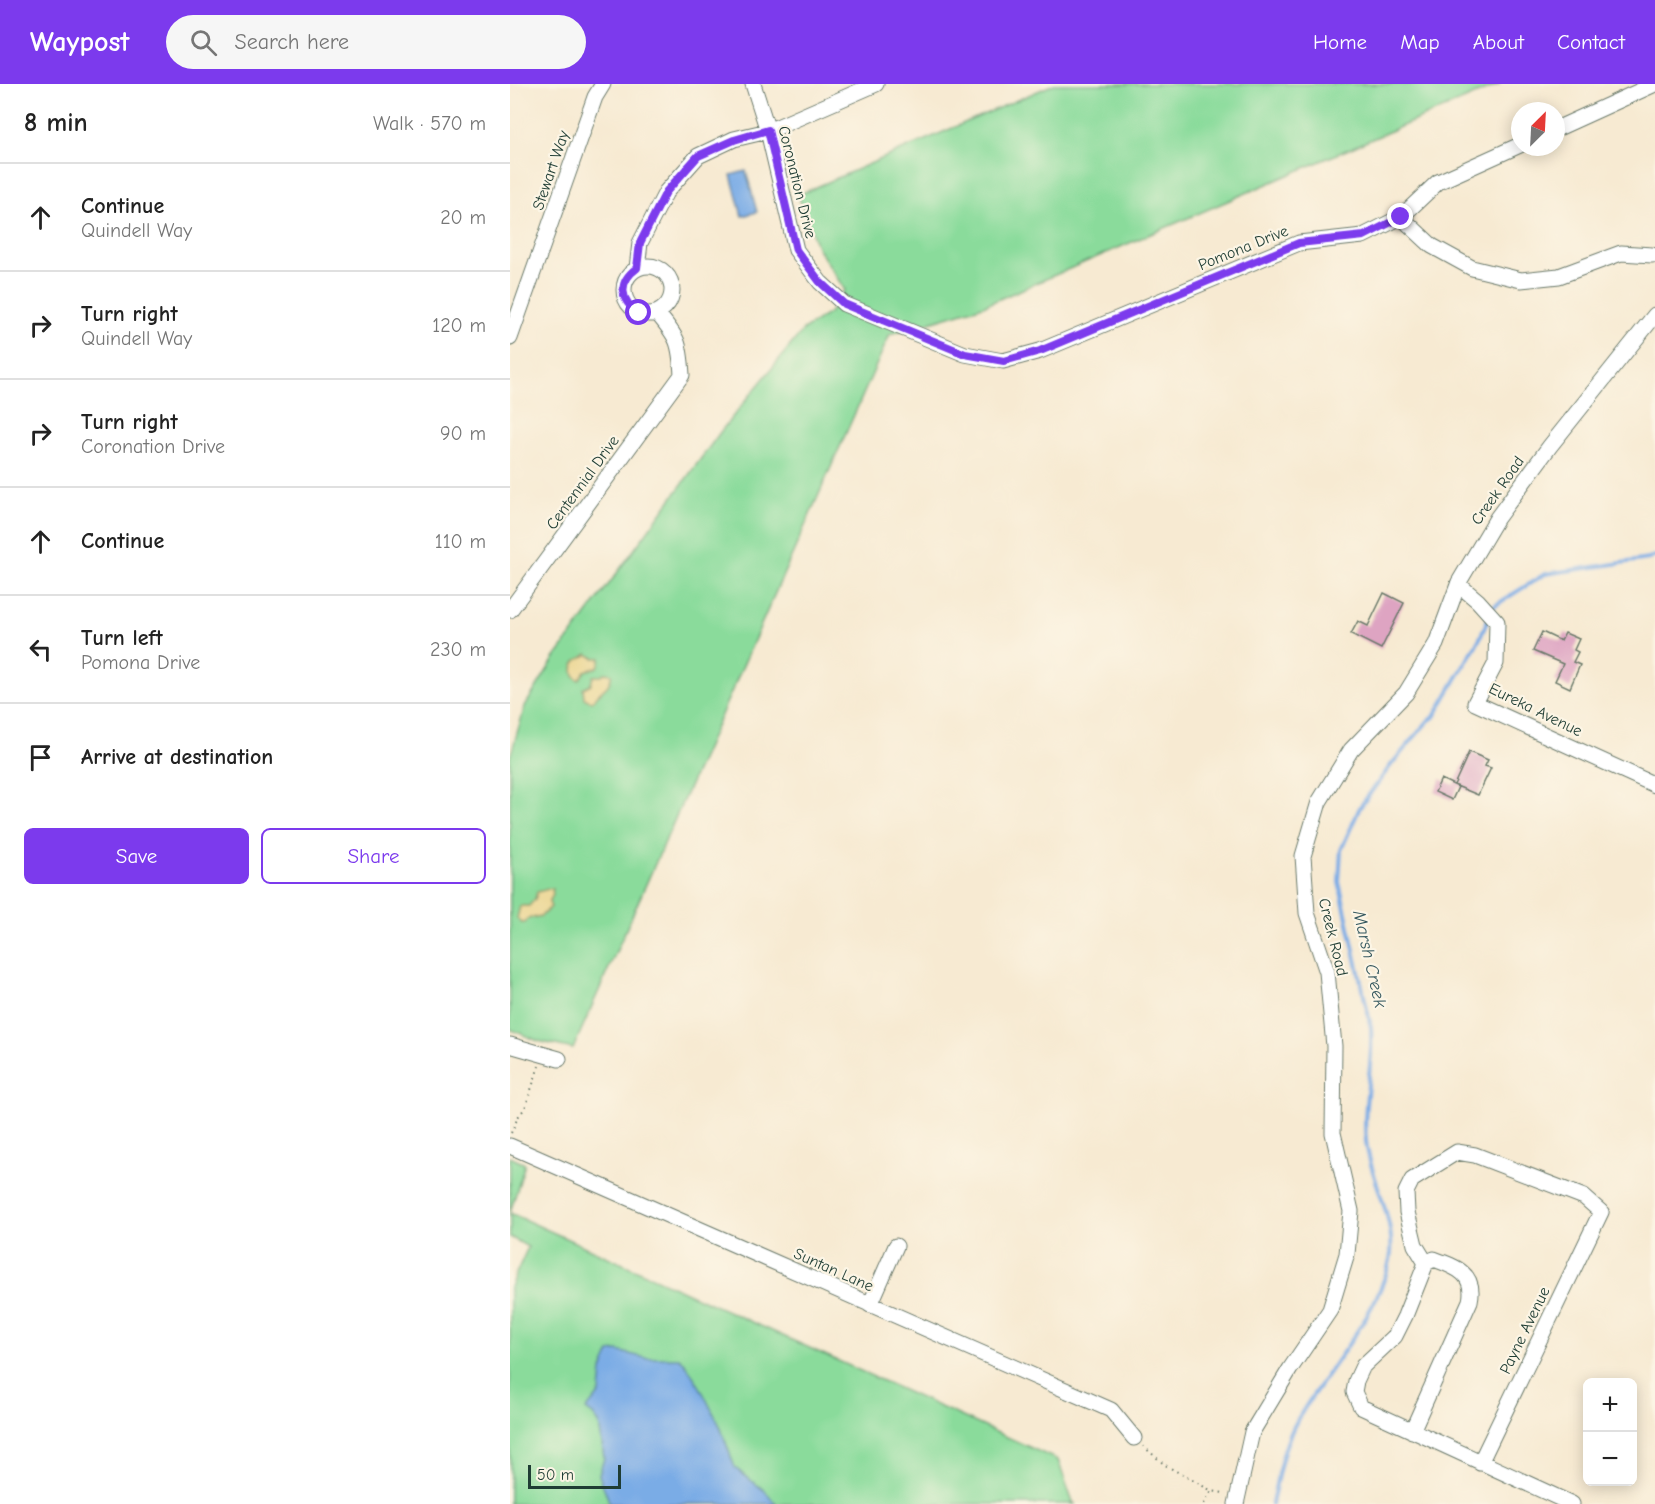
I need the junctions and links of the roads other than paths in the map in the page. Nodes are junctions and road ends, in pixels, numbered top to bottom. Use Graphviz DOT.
graph roads {
  1 [pos="603,84"];
  2 [pos="753,84"];
  3 [pos="876,84"];
  4 [pos="1655,84"];
  5 [pos="1565,125"];
  6 [pos="768,130"];
  7 [pos="1511,149"];
  8 [pos="1401,217"];
  9 [pos="1652,255"];
  10 [pos="637,268"];
  11 [pos="657,313"];
  12 [pos="1655,315"];
  13 [pos="510,338"];
  14 [pos="1004,361"];
  15 [pos="1458,584"];
  16 [pos="510,610"];
  17 [pos="1655,785"];
  18 [pos="510,1045"];
  19 [pos="559,1059"];
  20 [pos="510,1146"];
  21 [pos="896,1246"];
  22 [pos="1426,1263"];
  23 [pos="870,1305"];
  24 [pos="1412,1431"];
  25 [pos="1134,1438"];
  26 [pos="1480,1463"];
  27 [pos="1237,1500"];
  28 [pos="1572,1504"];
  1 -- 13 [label="street, Stewart Way"];
  2 -- 6 [label="street, Coronation Drive"];
  3 -- 6 [label="street"];
  4 -- 5 [label="street"];
  6 -- 10 [label="street"];
  6 -- 14 [label="street, Coronation Drive"];
  7 -- 8 [label="street, Pomona Drive"];
  8 -- 9 [label="street"];
  8 -- 14 [label="street, Pomona Drive"];
  10 -- 11 [label="street"];
  10 -- 11 [label="street"];
  11 -- 16 [label="street, Centennial Drive"];
  12 -- 15 [label="street, Creek Road"];
  15 -- 17 [label="street, Eureka Avenue"];
  15 -- 27 [label="street, Creek Road"];
  18 -- 19 [label="street"];
  20 -- 23 [label="street, Suntan Lane"];
  21 -- 23 [label="street"];
  22 -- 24 [label="street"];
  22 -- 24 [label="street"];
  22 -- 26 [label="street, Payne Avenue"];
  23 -- 25 [label="street, Suntan Lane"];
  24 -- 26 [label="street"];
  26 -- 28 [label="street"];
}
